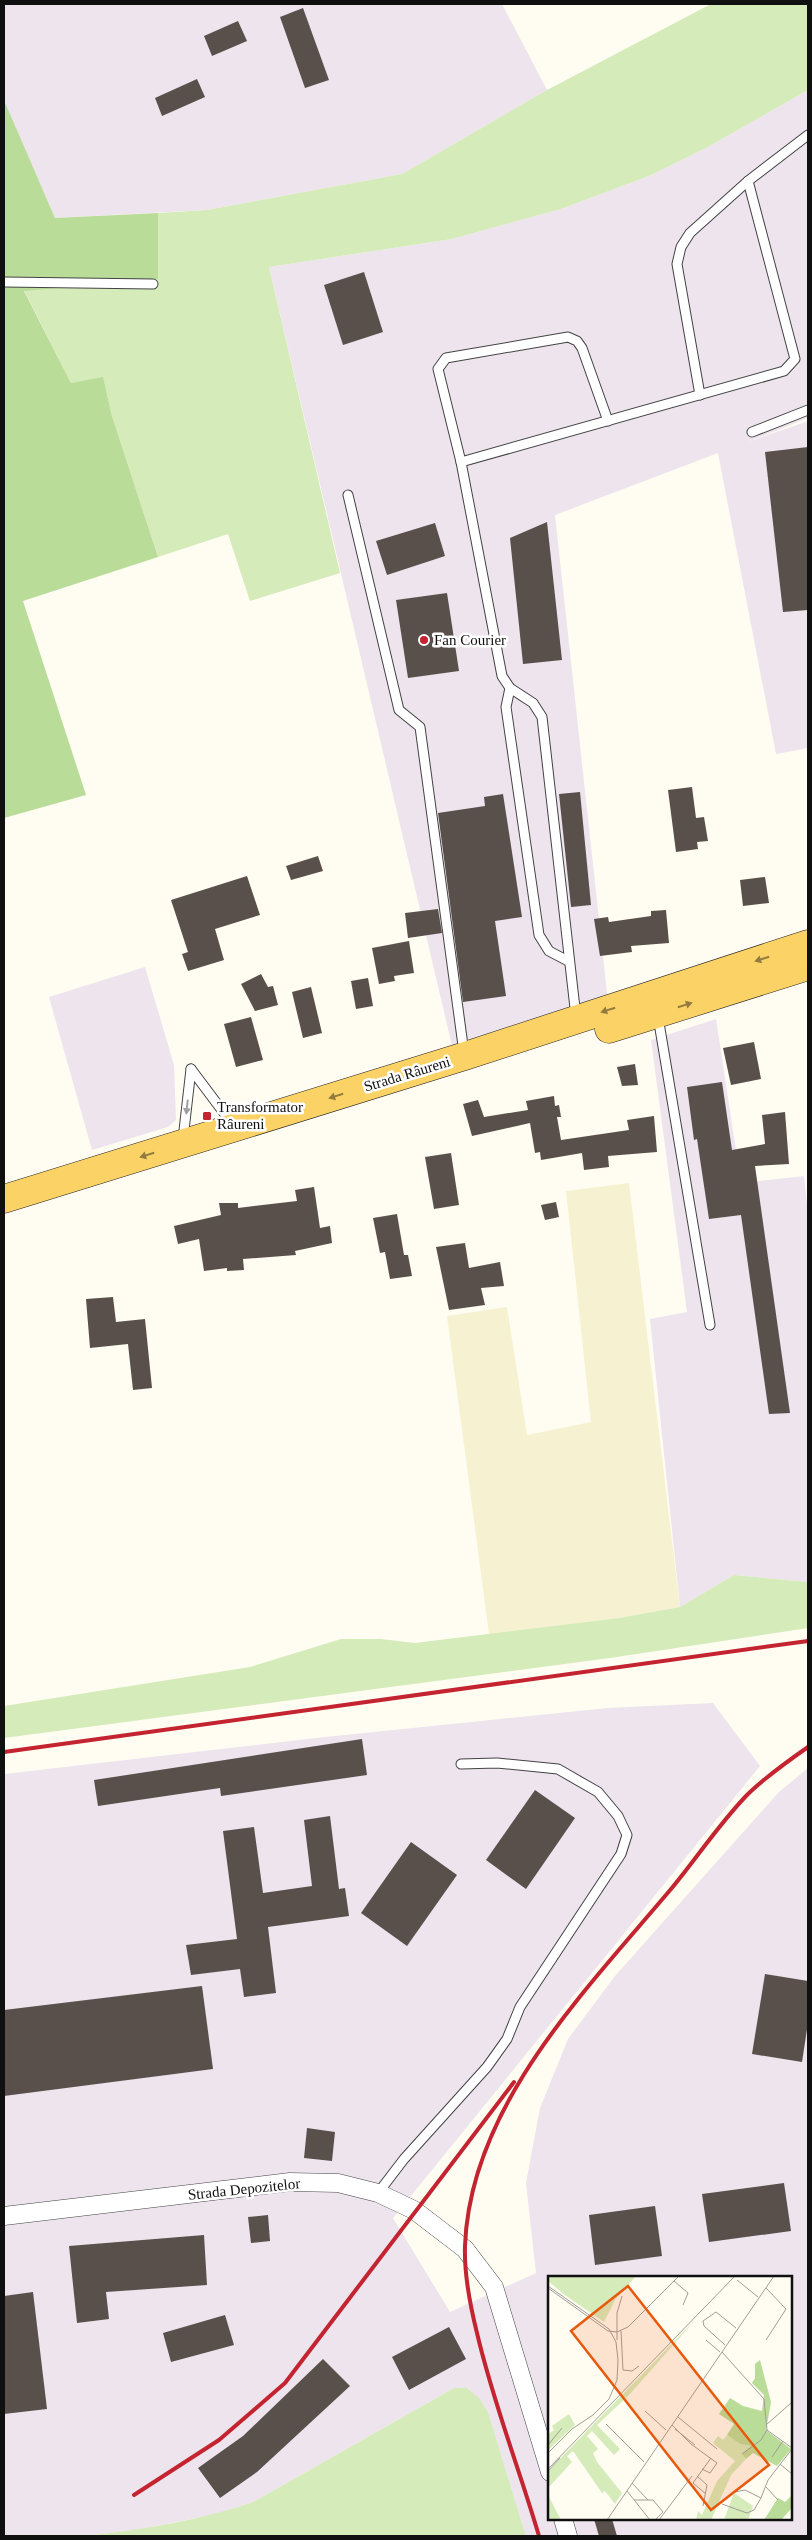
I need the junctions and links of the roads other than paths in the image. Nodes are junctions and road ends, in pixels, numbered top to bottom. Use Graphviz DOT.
graph roads {
  1 [pos="808,135"];
  2 [pos="748,181"];
  3 [pos="4,282"];
  4 [pos="153,284"];
  5 [pos="700,395"];
  6 [pos="808,410"];
  7 [pos="608,421"];
  8 [pos="752,432"];
  9 [pos="461,462"];
  10 [pos="348,496"];
  11 [pos="510,688"];
  12 [pos="808,944"];
  13 [pos="568,961"];
  14 [pos="808,966"];
  15 [pos="658,1014"];
  16 [pos="577,1020"];
  17 [pos="464,1056"];
  18 [pos="235,1128"];
  19 [pos="183,1144"];
  20 [pos="4,1199"];
  21 [pos="4,1219"];
  22 [pos="710,1325"];
  23 [pos="461,1764"];
  24 [pos="378,2193"];
  25 [pos="4,2216"];
  26 [pos="548,2465"];
  27 [pos="563,2520"];
  28 [pos="568,2536"];
  1 -- 2 [label="lane"];
  2 -- 5 [label="lane"];
  2 -- 5 [label="lane"];
  3 -- 4 [label="lane"];
  5 -- 7 [label="lane"];
  6 -- 8 [label="lane"];
  7 -- 9 [label="lane"];
  7 -- 9 [label="lane"];
  9 -- 11 [label="lane"];
  10 -- 17 [label="lane"];
  11 -- 13 [label="lane"];
  11 -- 13 [label="lane"];
  12 -- 16 [label="main road, Strada Râureni, one-way"];
  13 -- 16 [label="lane"];
  15 -- 14 [label="main road, Strada Râureni, one-way"];
  15 -- 21 [label="main road, Strada Râureni"];
  15 -- 22 [label="lane"];
  16 -- 17 [label="main road, Strada Râureni"];
  17 -- 18 [label="main road, Strada Râureni, one-way"];
  18 -- 19 [label="main road, Strada Râureni"];
  18 -- 19 [label="lane, one-way"];
  19 -- 20 [label="main road, Strada Râureni, one-way"];
  23 -- 24 [label="lane"];
  24 -- 25 [label="street, Strada Depozitelor"];
  24 -- 26 [label="street, Strada Depozitelor"];
  27 -- 28 [label="street"];
}
